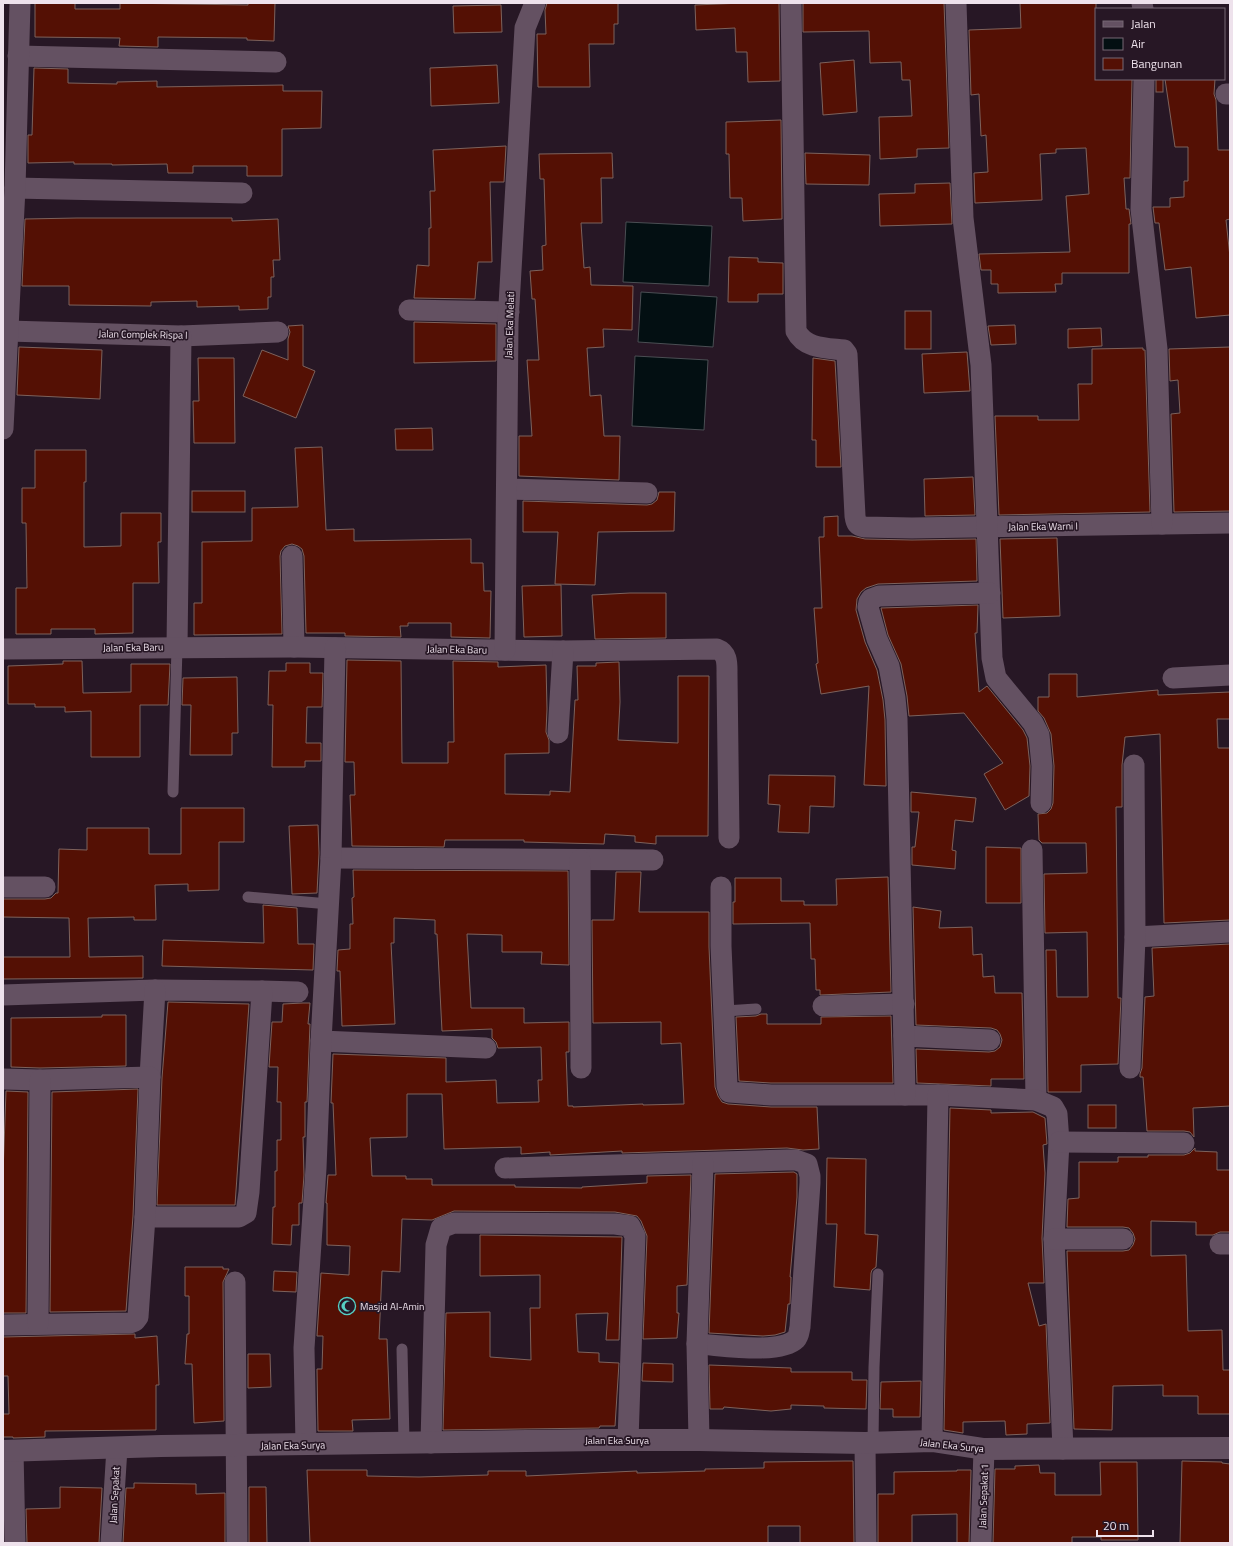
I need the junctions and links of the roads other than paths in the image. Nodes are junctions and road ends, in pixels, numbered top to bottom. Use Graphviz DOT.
graph roads {
  1 [pos="20,3"];
  2 [pos="535,3"];
  3 [pos="791,3"];
  4 [pos="956,3"];
  5 [pos="18,56"];
  6 [pos="276,62"];
  7 [pos="1144,80"];
  8 [pos="15,188"];
  9 [pos="242,194"];
  10 [pos="410,310"];
  11 [pos="508,312"];
  12 [pos="278,332"];
  13 [pos="181,336"];
  14 [pos="6,340"];
  15 [pos="3,429"];
  16 [pos="507,489"];
  17 [pos="647,493"];
  18 [pos="1230,523"];
  19 [pos="1162,524"];
  20 [pos="987,527"];
  21 [pos="292,556"];
  22 [pos="990,592"];
  23 [pos="177,647"];
  24 [pos="294,647"];
  25 [pos="335,648"];
  26 [pos="3,649"];
  27 [pos="505,650"];
  28 [pos="563,651"];
  29 [pos="1230,674"];
  30 [pos="1173,678"];
  31 [pos="558,733"];
  32 [pos="1134,765"];
  33 [pos="173,792"];
  34 [pos="1041,803"];
  35 [pos="729,838"];
  36 [pos="1032,850"];
  37 [pos="332,858"];
  38 [pos="580,860"];
  39 [pos="653,860"];
  40 [pos="3,887"];
  41 [pos="45,887"];
  42 [pos="721,887"];
  43 [pos="248,897"];
  44 [pos="329,904"];
  45 [pos="1230,932"];
  46 [pos="1135,937"];
  47 [pos="155,990"];
  48 [pos="262,991"];
  49 [pos="298,992"];
  50 [pos="3,995"];
  51 [pos="904,1004"];
  52 [pos="823,1006"];
  53 [pos="756,1009"];
  54 [pos="725,1011"];
  55 [pos="904,1036"];
  56 [pos="990,1040"];
  57 [pos="321,1041"];
  58 [pos="486,1048"];
  59 [pos="581,1068"];
  60 [pos="1130,1068"];
  61 [pos="150,1077"];
  62 [pos="3,1079"];
  63 [pos="40,1080"];
  64 [pos="906,1095"];
  65 [pos="938,1095"];
  66 [pos="1036,1100"];
  67 [pos="1059,1142"];
  68 [pos="1184,1143"];
  69 [pos="703,1163"];
  70 [pos="505,1168"];
  71 [pos="146,1217"];
  72 [pos="1054,1239"];
  73 [pos="1123,1239"];
  74 [pos="878,1274"];
  75 [pos="235,1282"];
  76 [pos="38,1324"];
  77 [pos="3,1325"];
  78 [pos="697,1344"];
  79 [pos="402,1349"];
  80 [pos="628,1440"];
  81 [pos="699,1440"];
  82 [pos="932,1441"];
  83 [pos="404,1442"];
  84 [pos="431,1443"];
  85 [pos="869,1443"];
  86 [pos="306,1444"];
  87 [pos="237,1446"];
  88 [pos="117,1448"];
  89 [pos="1230,1448"];
  90 [pos="984,1449"];
  91 [pos="1063,1449"];
  92 [pos="8,1451"];
  93 [pos="15,1543"];
  94 [pos="111,1543"];
  95 [pos="237,1543"];
  96 [pos="866,1543"];
  97 [pos="981,1543"];
  1 -- 5 [label="street"];
  2 -- 11 [label="street, Jalan Eka Melati"];
  3 -- 20 [label="street, Jalan Eka Warni I"];
  4 -- 20 [label="street"];
  5 -- 6 [label="street"];
  5 -- 8 [label="street"];
  7 -- 19 [label="street"];
  8 -- 9 [label="street"];
  8 -- 14 [label="street"];
  10 -- 11 [label="street"];
  11 -- 16 [label="street, Jalan Eka Melati"];
  12 -- 13 [label="street, Jalan Complek Rispa I"];
  13 -- 14 [label="street, Jalan Complek Rispa I"];
  13 -- 23 [label="street"];
  14 -- 15 [label="street"];
  16 -- 17 [label="street"];
  16 -- 27 [label="street, Jalan Eka Melati"];
  18 -- 19 [label="street, Jalan Eka Warni I"];
  19 -- 20 [label="street, Jalan Eka Warni I"];
  20 -- 22 [label="street"];
  21 -- 24 [label="street"];
  22 -- 34 [label="street"];
  22 -- 51 [label="street"];
  23 -- 24 [label="street, Jalan Eka Baru"];
  23 -- 26 [label="street, Jalan Eka Baru"];
  23 -- 33 [label="lane"];
  24 -- 25 [label="street, Jalan Eka Baru"];
  25 -- 27 [label="street, Jalan Eka Baru"];
  25 -- 37 [label="street"];
  27 -- 28 [label="street, Jalan Eka Baru"];
  28 -- 31 [label="street"];
  28 -- 35 [label="street, Jalan Eka Baru"];
  29 -- 30 [label="street"];
  32 -- 46 [label="street"];
  36 -- 66 [label="street"];
  37 -- 38 [label="street"];
  37 -- 44 [label="street"];
  38 -- 39 [label="street"];
  38 -- 59 [label="street"];
  40 -- 41 [label="street"];
  42 -- 54 [label="street"];
  43 -- 44 [label="lane"];
  44 -- 57 [label="street"];
  45 -- 46 [label="street"];
  46 -- 60 [label="street"];
  47 -- 48 [label="street"];
  47 -- 50 [label="street"];
  47 -- 61 [label="street"];
  48 -- 49 [label="street"];
  48 -- 71 [label="street"];
  51 -- 52 [label="street"];
  51 -- 55 [label="street"];
  53 -- 54 [label="lane"];
  54 -- 64 [label="street"];
  55 -- 56 [label="street"];
  55 -- 64 [label="street"];
  57 -- 58 [label="street"];
  57 -- 86 [label="street"];
  61 -- 63 [label="street"];
  61 -- 71 [label="street"];
  62 -- 63 [label="street"];
  63 -- 76 [label="street"];
  64 -- 65 [label="street"];
  65 -- 66 [label="street"];
  65 -- 82 [label="street"];
  66 -- 67 [label="street"];
  67 -- 68 [label="street"];
  67 -- 72 [label="street"];
  69 -- 70 [label="street"];
  69 -- 78 [label="street"];
  69 -- 78 [label="street"];
  71 -- 76 [label="street"];
  72 -- 73 [label="street"];
  72 -- 91 [label="street"];
  74 -- 85 [label="lane"];
  75 -- 87 [label="street"];
  76 -- 77 [label="street"];
  78 -- 81 [label="street"];
  79 -- 83 [label="lane"];
  80 -- 81 [label="street, Jalan Eka Surya"];
  80 -- 84 [label="street, Jalan Eka Surya"];
  80 -- 84 [label="street"];
  81 -- 85 [label="street, Jalan Eka Surya"];
  82 -- 85 [label="street, Jalan Eka Surya"];
  82 -- 90 [label="street, Jalan Eka Surya"];
  83 -- 84 [label="street, Jalan Eka Surya"];
  83 -- 86 [label="street, Jalan Eka Surya"];
  85 -- 96 [label="street"];
  86 -- 87 [label="street, Jalan Eka Surya"];
  87 -- 88 [label="street, Jalan Eka Surya"];
  87 -- 95 [label="street"];
  88 -- 92 [label="street, Jalan Eka Surya"];
  88 -- 94 [label="street, Jalan Sepakat"];
  89 -- 91 [label="street, Jalan Eka Surya"];
  90 -- 91 [label="street, Jalan Eka Surya"];
  90 -- 97 [label="street, Jalan Sepakat 1"];
  92 -- 93 [label="street"];
}
